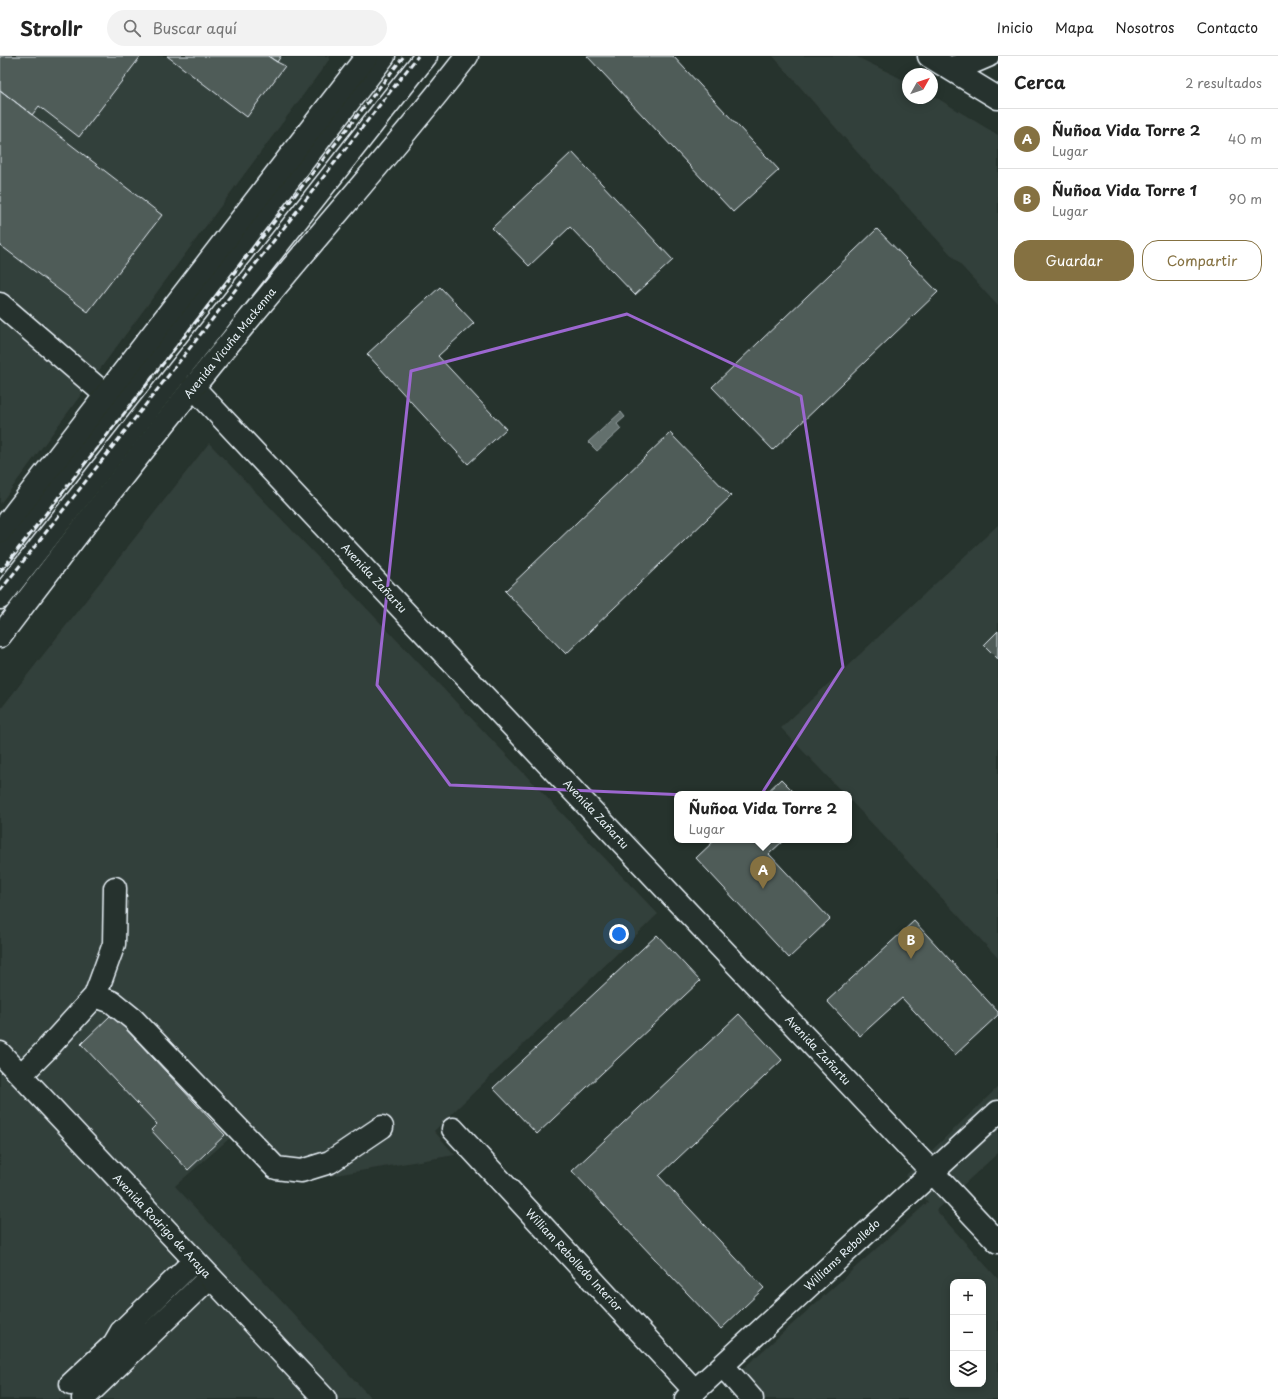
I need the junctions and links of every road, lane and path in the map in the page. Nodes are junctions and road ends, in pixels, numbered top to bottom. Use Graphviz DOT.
graph roads {
  1 [pos="367,56"];
  2 [pos="384,56"];
  3 [pos="426,56"];
  4 [pos="467,56"];
  5 [pos="928,56"];
  6 [pos="988,56"];
  7 [pos="950,68"];
  8 [pos="998,98"];
  9 [pos="0,304"];
  10 [pos="193,387"];
  11 [pos="107,396"];
  12 [pos="0,532"];
  13 [pos="0,556"];
  14 [pos="0,598"];
  15 [pos="0,636"];
  16 [pos="115,888"];
  17 [pos="95,996"];
  18 [pos="0,1053"];
  19 [pos="20,1075"];
  20 [pos="998,1112"];
  21 [pos="382,1127"];
  22 [pos="452,1129"];
  23 [pos="933,1172"];
  24 [pos="998,1242"];
  25 [pos="194,1261"];
  26 [pos="210,1277"];
  27 [pos="722,1366"];
  28 [pos="77,1391"];
  29 [pos="691,1395"];
  30 [pos="325,1399"];
  31 [pos="752,1399"];
  1 -- 11 [label="street"];
  2 -- 13 [label="street"];
  3 -- 14 [label="street"];
  4 -- 10 [label="street, Avenida Vicuña Mackenna"];
  5 -- 7 [label="street"];
  6 -- 7 [label="street"];
  7 -- 8 [label="street"];
  9 -- 11 [label="street"];
  10 -- 15 [label="street, Avenida Vicuña Mackenna"];
  10 -- 23 [label="street, Avenida Zañartu"];
  11 -- 12 [label="street"];
  16 -- 17 [label="street"];
  17 -- 19 [label="street"];
  17 -- 21 [label="street"];
  18 -- 19 [label="street, Avenida Rodrigo de Araya"];
  19 -- 25 [label="street, Avenida Rodrigo de Araya"];
  20 -- 23 [label="street, Williams Rebolledo"];
  22 -- 29 [label="street, William Rebolledo Interior"];
  23 -- 24 [label="street, Avenida Zañartu"];
  23 -- 27 [label="street, Williams Rebolledo"];
  25 -- 26 [label="street, Avenida Rodrigo de Araya"];
  25 -- 28 [label="street"];
  26 -- 28 [label="street"];
  26 -- 30 [label="street, Avenida Rodrigo de Araya"];
  27 -- 29 [label="street, Williams Rebolledo"];
  27 -- 31 [label="street"];
}
